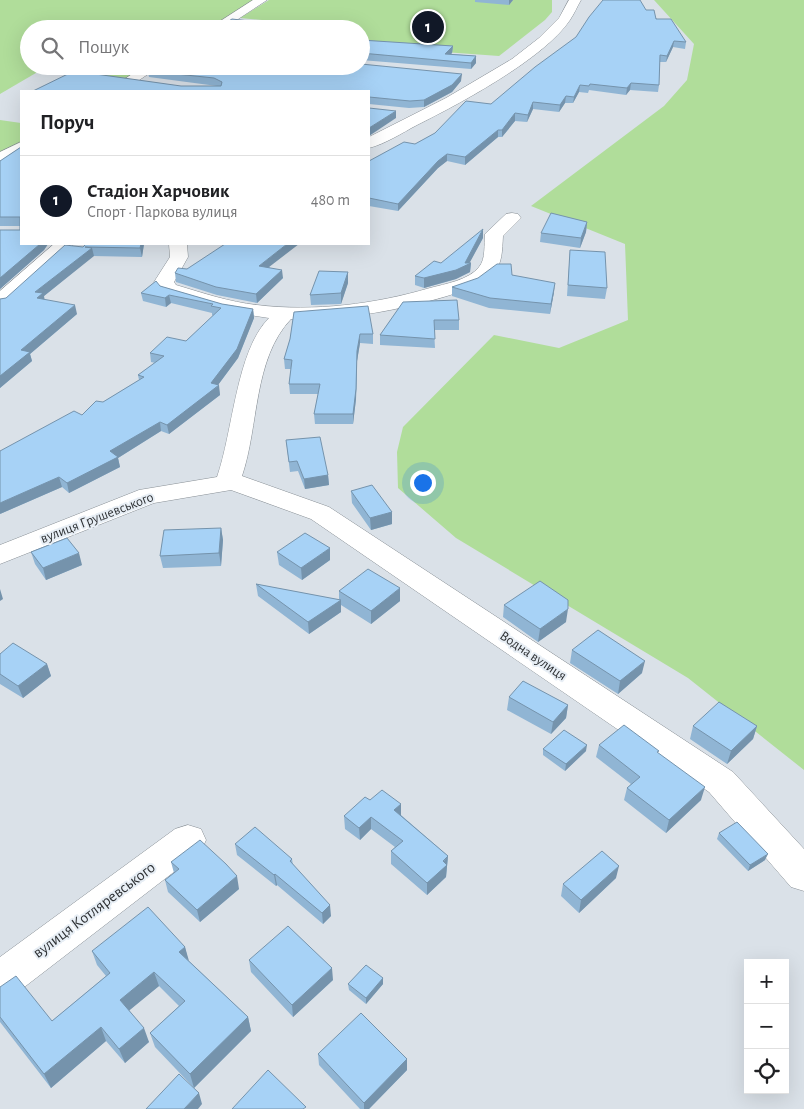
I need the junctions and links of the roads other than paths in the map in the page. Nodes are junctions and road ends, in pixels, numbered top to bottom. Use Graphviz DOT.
graph roads {
  1 [pos="261,0"];
  2 [pos="575,0"];
  3 [pos="229,20"];
  4 [pos="140,75"];
  5 [pos="473,76"];
  6 [pos="491,77"];
  7 [pos="130,81"];
  8 [pos="150,84"];
  9 [pos="116,90"];
  10 [pos="397,112"];
  11 [pos="425,116"];
  12 [pos="370,144"];
  13 [pos="20,148"];
  14 [pos="0,159"];
  15 [pos="512,218"];
  16 [pos="64,245"];
  17 [pos="178,245"];
  18 [pos="0,301"];
  19 [pos="286,313"];
  20 [pos="229,483"];
  21 [pos="0,555"];
  22 [pos="188,840"];
  23 [pos="804,875"];
  24 [pos="0,981"];
  1 -- 3 [label="street"];
  2 -- 6 [label="street"];
  4 -- 7 [label="street"];
  5 -- 6 [label="street"];
  6 -- 11 [label="street"];
  7 -- 8 [label="street"];
  7 -- 9 [label="street"];
  10 -- 11 [label="street"];
  11 -- 12 [label="street"];
  13 -- 14 [label="street"];
  15 -- 19 [label="street"];
  16 -- 18 [label="street"];
  17 -- 19 [label="street"];
  19 -- 20 [label="street"];
  20 -- 21 [label="street, вулиця Грушевського"];
  20 -- 23 [label="street, Водна вулиця"];
  22 -- 24 [label="street, вулиця Котляревського"];
}
